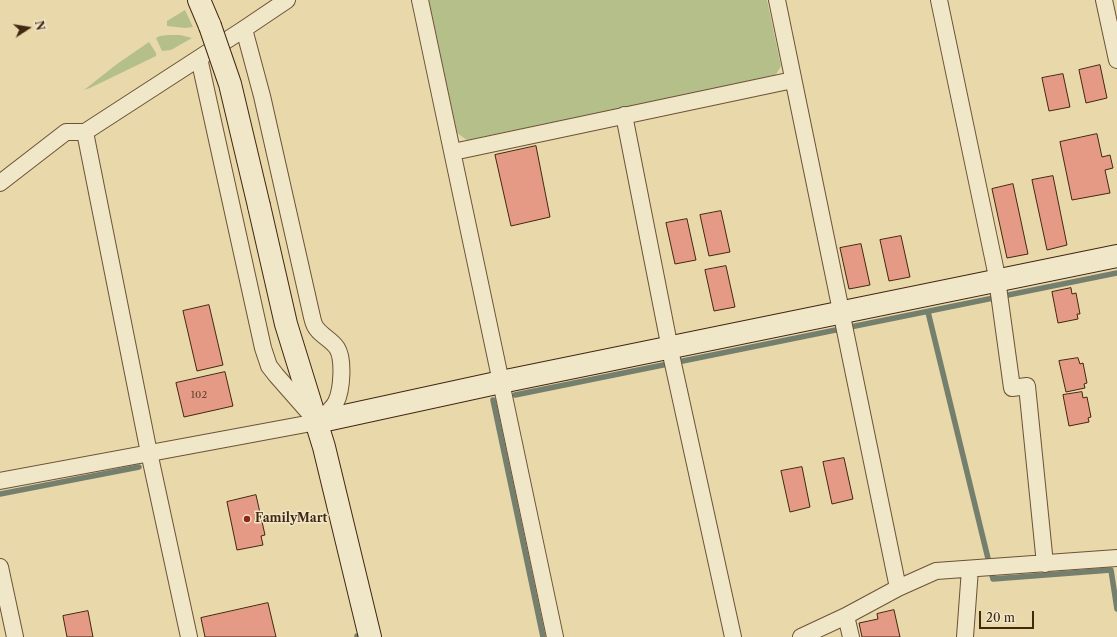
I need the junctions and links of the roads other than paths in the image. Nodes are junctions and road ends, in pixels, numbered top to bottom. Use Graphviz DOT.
graph roads {
  1 [pos="199,0"];
  2 [pos="287,0"];
  3 [pos="420,0"];
  4 [pos="777,0"];
  5 [pos="939,0"];
  6 [pos="1104,0"];
  7 [pos="244,29"];
  8 [pos="199,58"];
  9 [pos="1117,60"];
  10 [pos="793,80"];
  11 [pos="624,115"];
  12 [pos="85,132"];
  13 [pos="453,152"];
  14 [pos="0,183"];
  15 [pos="1117,256"];
  16 [pos="999,291"];
  17 [pos="844,323"];
  18 [pos="672,358"];
  19 [pos="501,382"];
  20 [pos="317,422"];
  21 [pos="150,452"];
  22 [pos="0,482"];
  23 [pos="1117,558"];
  24 [pos="1045,564"];
  25 [pos="0,567"];
  26 [pos="970,569"];
  27 [pos="898,588"];
  28 [pos="846,616"];
  29 [pos="15,637"];
  30 [pos="189,637"];
  31 [pos="370,637"];
  32 [pos="555,637"];
  33 [pos="733,637"];
  34 [pos="801,637"];
  35 [pos="851,637"];
  36 [pos="965,637"];
  1 -- 20 [label="street, bridge"];
  2 -- 7 [label="street"];
  3 -- 13 [label="street"];
  4 -- 10 [label="street"];
  5 -- 16 [label="street"];
  6 -- 9 [label="street"];
  7 -- 8 [label="street"];
  7 -- 20 [label="street"];
  8 -- 12 [label="street"];
  8 -- 20 [label="street"];
  10 -- 11 [label="street"];
  10 -- 17 [label="street"];
  11 -- 13 [label="street"];
  11 -- 18 [label="street"];
  12 -- 14 [label="street"];
  12 -- 21 [label="street"];
  13 -- 19 [label="street"];
  15 -- 16 [label="street"];
  16 -- 17 [label="street"];
  16 -- 24 [label="street"];
  17 -- 18 [label="street"];
  17 -- 27 [label="street"];
  18 -- 19 [label="street"];
  18 -- 33 [label="street"];
  19 -- 20 [label="street"];
  19 -- 32 [label="street"];
  20 -- 21 [label="street"];
  20 -- 31 [label="street"];
  21 -- 22 [label="street"];
  21 -- 30 [label="street"];
  23 -- 24 [label="street"];
  24 -- 26 [label="street"];
  25 -- 29 [label="street"];
  26 -- 27 [label="street"];
  26 -- 36 [label="street"];
  27 -- 28 [label="street"];
  28 -- 34 [label="street"];
  28 -- 35 [label="street"];
}
